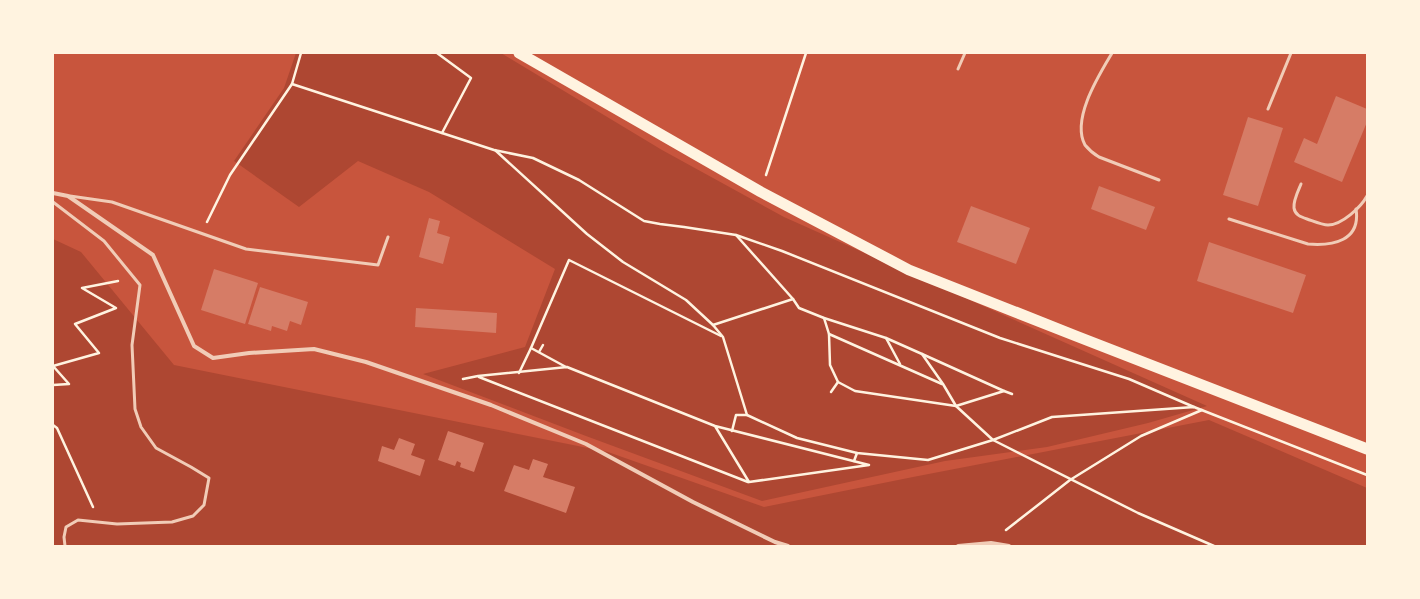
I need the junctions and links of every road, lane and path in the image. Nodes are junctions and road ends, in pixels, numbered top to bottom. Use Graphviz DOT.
graph roads {
  1 [pos="301,53"];
  2 [pos="437,53"];
  3 [pos="519,53"];
  4 [pos="806,53"];
  5 [pos="965,53"];
  6 [pos="1112,53"];
  7 [pos="1291,53"];
  8 [pos="958,69"];
  9 [pos="292,84"];
  10 [pos="1268,109"];
  11 [pos="442,133"];
  12 [pos="494,150"];
  13 [pos="1159,180"];
  14 [pos="1301,184"];
  15 [pos="761,192"];
  16 [pos="53,193"];
  17 [pos="68,196"];
  18 [pos="1367,196"];
  19 [pos="53,202"];
  20 [pos="1356,209"];
  21 [pos="1229,219"];
  22 [pos="202,233"];
  23 [pos="736,235"];
  24 [pos="388,237"];
  25 [pos="134,278"];
  26 [pos="793,299"];
  27 [pos="824,318"];
  28 [pos="712,325"];
  29 [pos="829,334"];
  30 [pos="723,337"];
  31 [pos="886,338"];
  32 [pos="543,345"];
  33 [pos="531,348"];
  34 [pos="539,352"];
  35 [pos="922,354"];
  36 [pos="900,365"];
  37 [pos="567,367"];
  38 [pos="518,373"];
  39 [pos="478,376"];
  40 [pos="460,380"];
  41 [pos="838,382"];
  42 [pos="943,384"];
  43 [pos="53,385"];
  44 [pos="1004,391"];
  45 [pos="832,392"];
  46 [pos="1012,394"];
  47 [pos="956,406"];
  48 [pos="1194,407"];
  49 [pos="1202,410"];
  50 [pos="747,415"];
  51 [pos="53,425"];
  52 [pos="715,426"];
  53 [pos="732,431"];
  54 [pos="993,440"];
  55 [pos="1367,449"];
  56 [pos="857,454"];
  57 [pos="854,461"];
  58 [pos="1367,475"];
  59 [pos="1070,480"];
  60 [pos="748,482"];
  61 [pos="101,522"];
  62 [pos="991,542"];
  63 [pos="65,546"];
  64 [pos="788,546"];
  65 [pos="958,546"];
  66 [pos="1009,546"];
  67 [pos="1214,546"];
  1 -- 9 [label="path"];
  2 -- 11 [label="path"];
  3 -- 15 [label="highway"];
  4 -- 15 [label="path"];
  5 -- 8 [label="lane"];
  6 -- 13 [label="lane"];
  7 -- 10 [label="lane"];
  9 -- 11 [label="path"];
  9 -- 22 [label="path"];
  11 -- 12 [label="path"];
  12 -- 23 [label="path"];
  12 -- 28 [label="path"];
  14 -- 20 [label="lane"];
  15 -- 55 [label="highway"];
  16 -- 17 [label="street"];
  17 -- 22 [label="lane"];
  17 -- 64 [label="street"];
  18 -- 20 [label="lane"];
  19 -- 25 [label="lane"];
  20 -- 21 [label="lane"];
  22 -- 24 [label="lane"];
  23 -- 26 [label="path"];
  23 -- 48 [label="path"];
  25 -- 43 [label="path"];
  25 -- 61 [label="lane"];
  26 -- 27 [label="path"];
  26 -- 28 [label="path"];
  27 -- 29 [label="path"];
  27 -- 31 [label="path"];
  28 -- 30 [label="path"];
  29 -- 36 [label="path"];
  29 -- 41 [label="path"];
  30 -- 33 [label="path"];
  30 -- 50 [label="path"];
  31 -- 35 [label="path"];
  31 -- 36 [label="path"];
  32 -- 34 [label="path"];
  33 -- 34 [label="path"];
  33 -- 38 [label="path"];
  34 -- 37 [label="path"];
  35 -- 42 [label="path"];
  35 -- 44 [label="path"];
  36 -- 42 [label="path"];
  37 -- 38 [label="path"];
  37 -- 52 [label="path"];
  38 -- 39 [label="path"];
  39 -- 40 [label="path"];
  39 -- 60 [label="path"];
  41 -- 45 [label="path"];
  41 -- 47 [label="path"];
  42 -- 47 [label="path"];
  44 -- 46 [label="path"];
  44 -- 47 [label="path"];
  47 -- 54 [label="path"];
  48 -- 49 [label="path"];
  48 -- 54 [label="path"];
  49 -- 58 [label="path"];
  49 -- 59 [label="path"];
  50 -- 53 [label="path"];
  50 -- 56 [label="path"];
  51 -- 61 [label="path"];
  52 -- 53 [label="path"];
  52 -- 60 [label="path"];
  53 -- 57 [label="path"];
  54 -- 56 [label="path"];
  54 -- 59 [label="path"];
  56 -- 57 [label="path"];
  57 -- 60 [label="path"];
  59 -- 62 [label="path"];
  59 -- 67 [label="path"];
  61 -- 63 [label="lane"];
  62 -- 65 [label="street"];
  62 -- 66 [label="street"];
}
